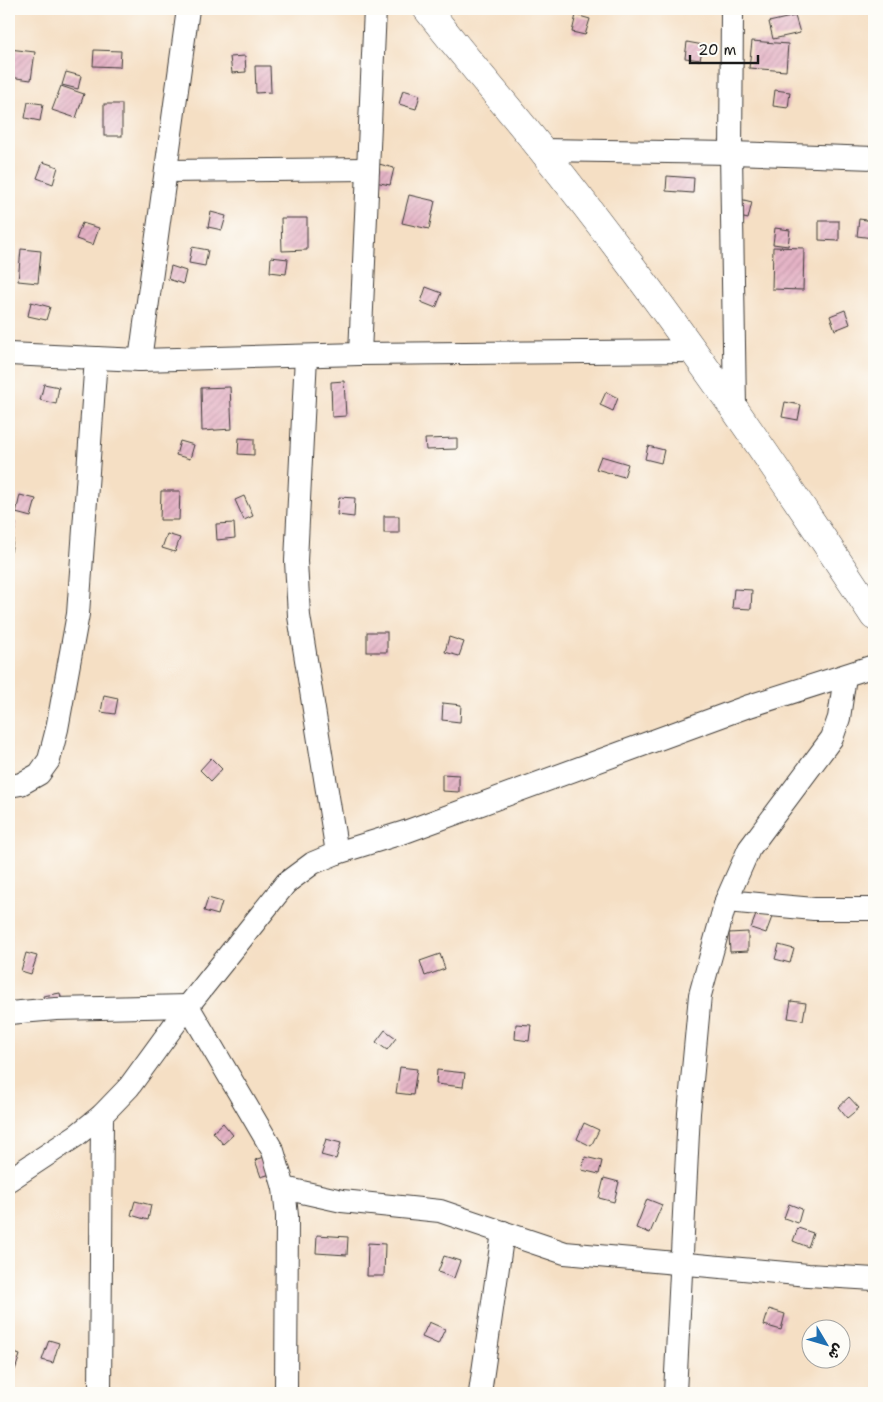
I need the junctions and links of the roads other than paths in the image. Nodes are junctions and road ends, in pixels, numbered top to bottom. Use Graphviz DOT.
graph roads {
  1 [pos="188,9"];
  2 [pos="375,9"];
  3 [pos="427,9"];
  4 [pos="732,9"];
  5 [pos="542,150"];
  6 [pos="730,153"];
  7 [pos="874,158"];
  8 [pos="368,169"];
  9 [pos="166,171"];
  10 [pos="693,351"];
  11 [pos="9,354"];
  12 [pos="360,354"];
  13 [pos="306,356"];
  14 [pos="96,358"];
  15 [pos="140,360"];
  16 [pos="735,408"];
  17 [pos="874,616"];
  18 [pos="874,666"];
  19 [pos="844,676"];
  20 [pos="9,786"];
  21 [pos="337,853"];
  22 [pos="726,901"];
  23 [pos="874,909"];
  24 [pos="188,1006"];
  25 [pos="9,1013"];
  26 [pos="102,1116"];
  27 [pos="9,1180"];
  28 [pos="284,1188"];
  29 [pos="503,1232"];
  30 [pos="682,1264"];
  31 [pos="874,1279"];
  32 [pos="100,1393"];
  33 [pos="286,1393"];
  34 [pos="480,1393"];
  35 [pos="674,1393"];
  1 -- 9 [label="street"];
  2 -- 8 [label="street"];
  3 -- 5 [label="main road"];
  4 -- 6 [label="street"];
  5 -- 6 [label="street"];
  5 -- 10 [label="main road"];
  6 -- 7 [label="street"];
  6 -- 16 [label="street"];
  8 -- 9 [label="street"];
  8 -- 12 [label="street"];
  9 -- 15 [label="street"];
  10 -- 12 [label="street"];
  10 -- 16 [label="main road"];
  11 -- 14 [label="street"];
  12 -- 13 [label="street"];
  13 -- 15 [label="street"];
  13 -- 21 [label="street"];
  14 -- 15 [label="street"];
  14 -- 20 [label="street"];
  16 -- 17 [label="main road"];
  18 -- 19 [label="street"];
  19 -- 21 [label="street"];
  19 -- 22 [label="street"];
  21 -- 24 [label="street"];
  22 -- 23 [label="street"];
  22 -- 30 [label="street"];
  24 -- 25 [label="street"];
  24 -- 26 [label="street"];
  24 -- 28 [label="street"];
  26 -- 27 [label="street"];
  26 -- 32 [label="street"];
  28 -- 29 [label="street"];
  28 -- 33 [label="street"];
  29 -- 30 [label="street"];
  29 -- 34 [label="street"];
  30 -- 31 [label="street"];
  30 -- 35 [label="street"];
}
